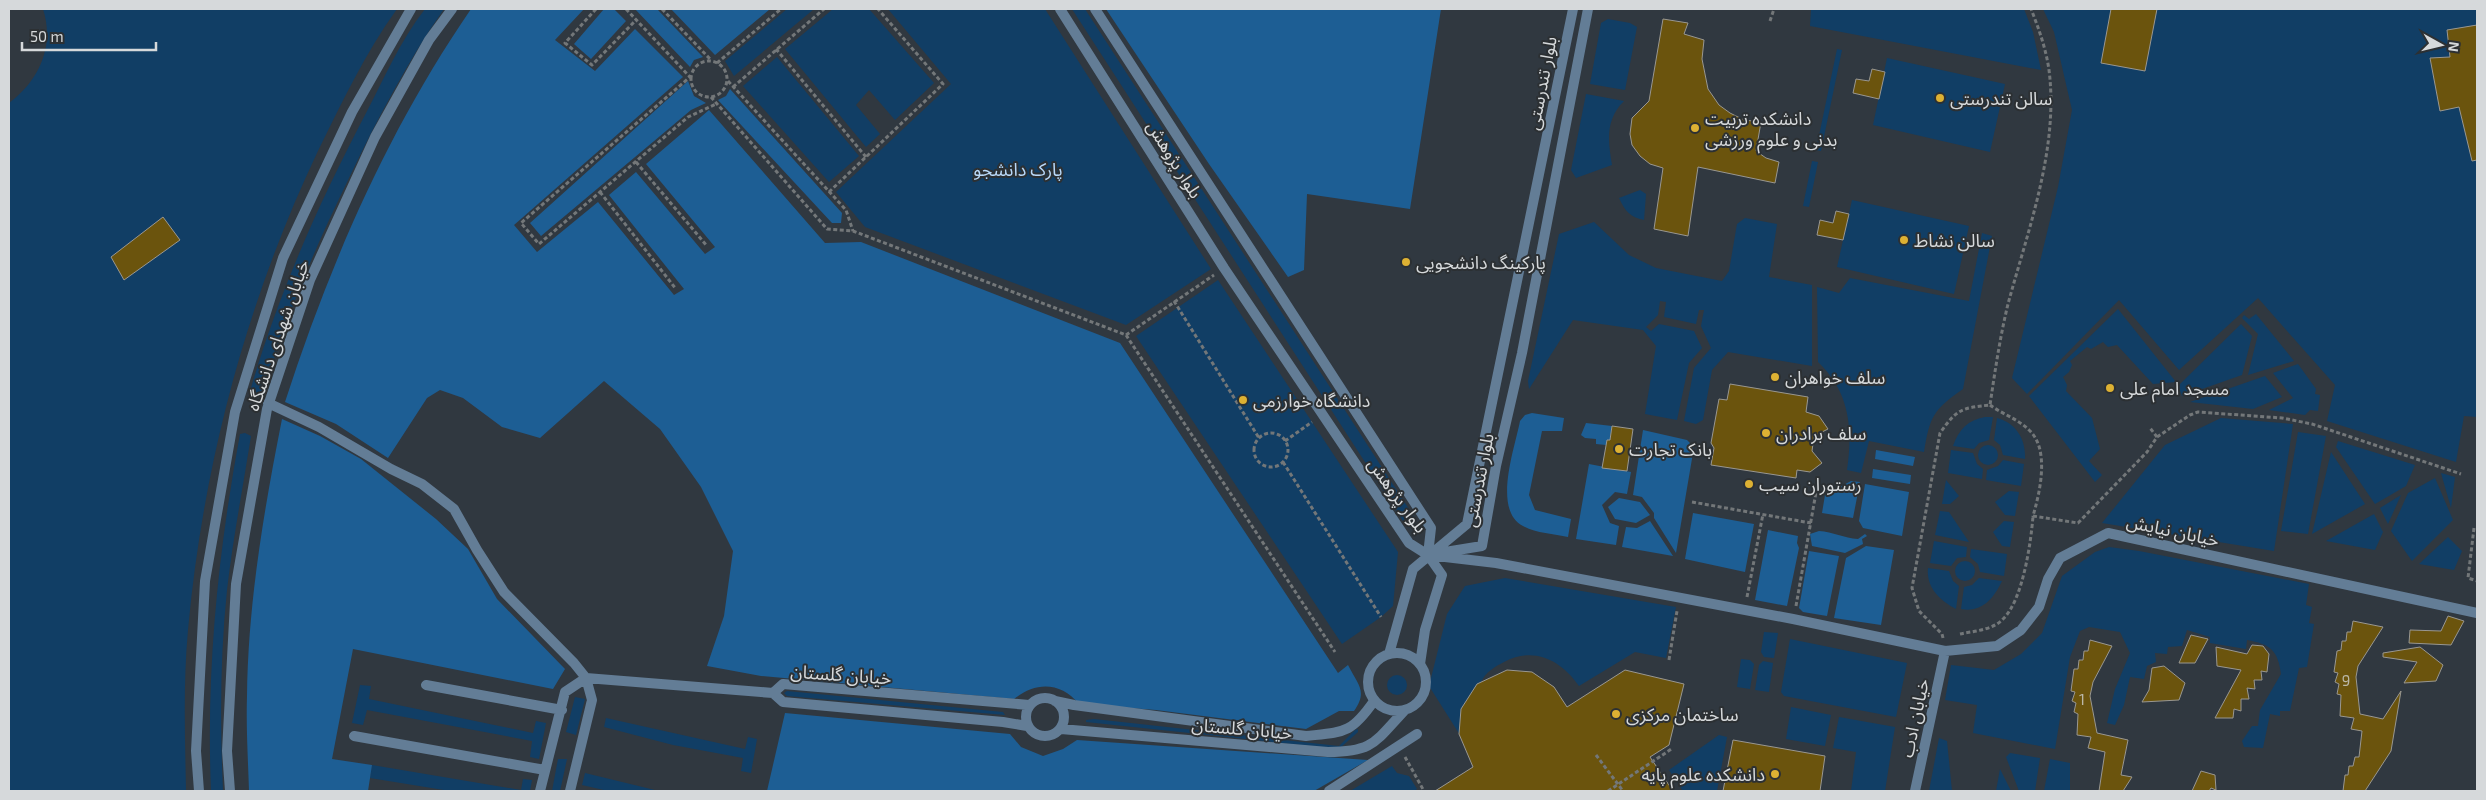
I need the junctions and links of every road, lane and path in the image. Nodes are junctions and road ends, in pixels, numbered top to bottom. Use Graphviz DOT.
graph roads {
  1 [pos="411,9"];
  2 [pos="452,9"];
  3 [pos="596,9"];
  4 [pos="626,9"];
  5 [pos="662,9"];
  6 [pos="781,9"];
  7 [pos="824,9"];
  8 [pos="878,9"];
  9 [pos="1060,9"];
  10 [pos="1095,9"];
  11 [pos="1573,9"];
  12 [pos="1588,9"];
  13 [pos="1774,9"];
  14 [pos="2031,9"];
  15 [pos="636,20"];
  16 [pos="1770,22"];
  17 [pos="776,50"];
  18 [pos="711,60"];
  19 [pos="717,63"];
  20 [pos="690,77"];
  21 [pos="728,81"];
  22 [pos="733,87"];
  23 [pos="711,97"];
  24 [pos="716,104"];
  25 [pos="866,157"];
  26 [pos="636,162"];
  27 [pos="600,192"];
  28 [pos="829,192"];
  29 [pos="853,231"];
  30 [pos="707,246"];
  31 [pos="1224,268"];
  32 [pos="676,289"];
  33 [pos="1174,301"];
  34 [pos="1126,335"];
  35 [pos="268,403"];
  36 [pos="1990,404"];
  37 [pos="1312,422"];
  38 [pos="2150,428"];
  39 [pos="1259,438"];
  40 [pos="2157,438"];
  41 [pos="1285,441"];
  42 [pos="1283,462"];
  43 [pos="2461,474"];
  44 [pos="1818,481"];
  45 [pos="1692,502"];
  46 [pos="1763,514"];
  47 [pos="2033,516"];
  48 [pos="1810,523"];
  49 [pos="2474,528"];
  50 [pos="1428,555"];
  51 [pos="2477,581"];
  52 [pos="1680,598"];
  53 [pos="1745,610"];
  54 [pos="2477,613"];
  55 [pos="1381,617"];
  56 [pos="1793,619"];
  57 [pos="1944,650"];
  58 [pos="1335,652"];
  59 [pos="1389,654"];
  60 [pos="1669,660"];
  61 [pos="1420,664"];
  62 [pos="586,678"];
  63 [pos="426,685"];
  64 [pos="773,693"];
  65 [pos="1056,701"];
  66 [pos="1374,701"];
  67 [pos="1030,705"];
  68 [pos="562,710"];
  69 [pos="1404,711"];
  70 [pos="1027,726"];
  71 [pos="1061,729"];
  72 [pos="1416,734"];
  73 [pos="354,736"];
  74 [pos="1673,748"];
  75 [pos="1596,755"];
  76 [pos="545,770"];
  77 [pos="199,791"];
  78 [pos="230,791"];
  79 [pos="540,791"];
  80 [pos="570,791"];
  81 [pos="1329,791"];
  82 [pos="1420,791"];
  83 [pos="1424,791"];
  84 [pos="1608,791"];
  85 [pos="1623,791"];
  86 [pos="1915,791"];
  1 -- 77 [label="lane, خیابان شهدای دانشگاه"];
  2 -- 35 [label="lane, خیابان شهدای دانشگاه"];
  3 -- 15 [label="path"];
  4 -- 15 [label="path"];
  5 -- 18 [label="path"];
  6 -- 19 [label="path"];
  7 -- 17 [label="path"];
  8 -- 25 [label="path"];
  9 -- 31 [label="lane, بلوار پژوهش"];
  10 -- 50 [label="lane, بلوار پژوهش"];
  11 -- 50 [label="lane, بلوار تندرستی"];
  12 -- 50 [label="lane, بلوار تندرستی"];
  13 -- 16 [label="path"];
  14 -- 36 [label="path"];
  15 -- 20 [label="path"];
  17 -- 22 [label="path"];
  17 -- 25 [label="path"];
  18 -- 19 [label="path"];
  18 -- 20 [label="path"];
  19 -- 21 [label="path"];
  20 -- 23 [label="path"];
  20 -- 27 [label="path"];
  21 -- 22 [label="path"];
  21 -- 23 [label="path"];
  22 -- 28 [label="path"];
  23 -- 24 [label="path"];
  24 -- 26 [label="path"];
  24 -- 29 [label="path"];
  25 -- 28 [label="path"];
  26 -- 27 [label="path"];
  26 -- 30 [label="path"];
  27 -- 32 [label="path"];
  28 -- 29 [label="path"];
  29 -- 34 [label="path"];
  31 -- 33 [label="path"];
  31 -- 50 [label="lane, بلوار پژوهش"];
  33 -- 34 [label="path"];
  33 -- 39 [label="path"];
  34 -- 58 [label="path"];
  35 -- 62 [label="lane"];
  35 -- 78 [label="lane, خیابان شهدای دانشگاه"];
  36 -- 47 [label="path"];
  36 -- 57 [label="path"];
  37 -- 41 [label="path"];
  38 -- 40 [label="path"];
  39 -- 41 [label="path"];
  39 -- 42 [label="path"];
  40 -- 43 [label="path"];
  40 -- 47 [label="path"];
  41 -- 42 [label="path"];
  42 -- 55 [label="path"];
  44 -- 48 [label="path"];
  45 -- 46 [label="path"];
  46 -- 48 [label="path"];
  46 -- 53 [label="path"];
  47 -- 57 [label="path"];
  48 -- 56 [label="path"];
  49 -- 51 [label="path"];
  50 -- 52 [label="lane, خیابان نیایش"];
  50 -- 59 [label="lane"];
  50 -- 61 [label="lane"];
  52 -- 53 [label="lane, خیابان نیایش"];
  52 -- 60 [label="path"];
  53 -- 56 [label="lane, خیابان نیایش"];
  54 -- 57 [label="lane, خیابان نیایش"];
  56 -- 57 [label="lane, خیابان نیایش"];
  57 -- 86 [label="lane, خیابان ادب"];
  59 -- 61 [label="lane"];
  59 -- 66 [label="lane"];
  61 -- 69 [label="lane"];
  62 -- 64 [label="lane, خیابان گلستان"];
  62 -- 68 [label="lane"];
  62 -- 80 [label="lane"];
  63 -- 68 [label="lane"];
  64 -- 67 [label="lane, خیابان گلستان"];
  64 -- 70 [label="lane, خیابان گلستان"];
  65 -- 66 [label="lane, خیابان گلستان"];
  65 -- 67 [label="lane"];
  65 -- 71 [label="lane"];
  66 -- 69 [label="lane"];
  67 -- 70 [label="lane"];
  68 -- 76 [label="lane"];
  69 -- 71 [label="lane, خیابان گلستان"];
  70 -- 71 [label="lane"];
  72 -- 81 [label="lane"];
  73 -- 76 [label="lane"];
  74 -- 84 [label="path"];
  75 -- 85 [label="path, bridge"];
  76 -- 79 [label="lane"];
  82 -- 83 [label="path"];
}
